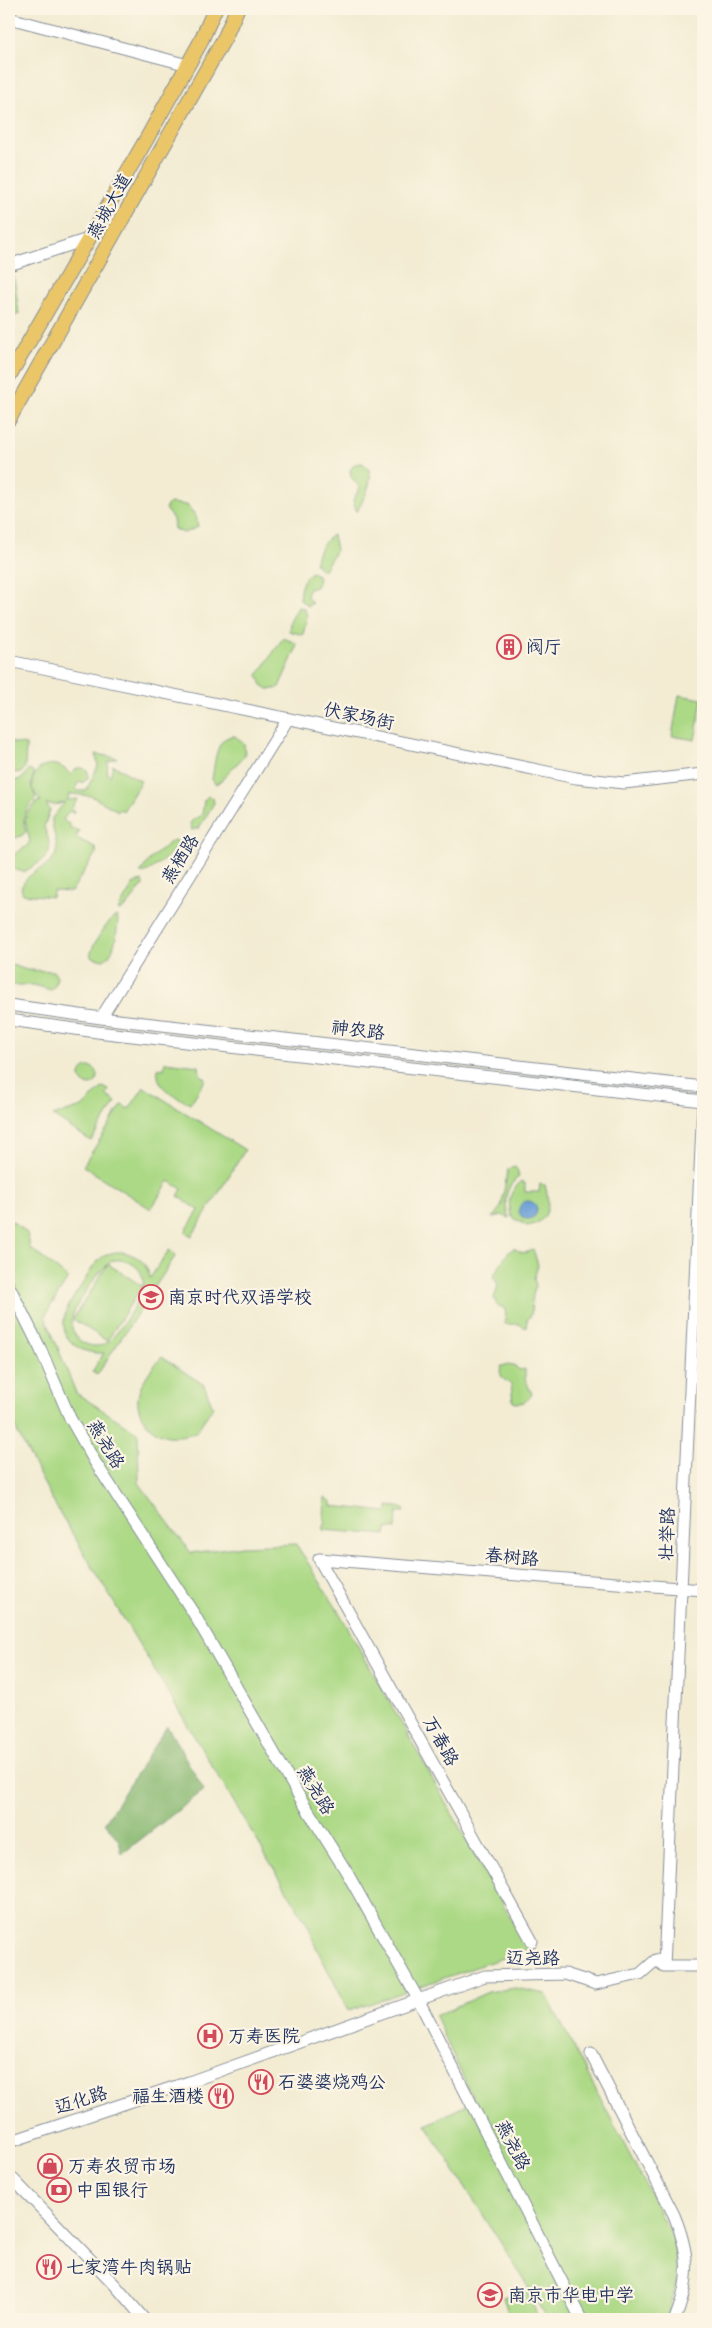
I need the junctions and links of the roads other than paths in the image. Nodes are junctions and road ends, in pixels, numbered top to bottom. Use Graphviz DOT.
graph roads {
  1 [pos="215,9"];
  2 [pos="237,9"];
  3 [pos="9,18"];
  4 [pos="188,65"];
  5 [pos="88,239"];
  6 [pos="9,265"];
  7 [pos="9,376"];
  8 [pos="9,419"];
  9 [pos="9,661"];
  10 [pos="288,719"];
  11 [pos="703,774"];
  12 [pos="9,1005"];
  13 [pos="101,1018"];
  14 [pos="9,1020"];
  15 [pos="703,1087"];
  16 [pos="703,1102"];
  17 [pos="9,1286"];
  18 [pos="319,1559"];
  19 [pos="682,1588"];
  20 [pos="703,1590"];
  21 [pos="532,1941"];
  22 [pos="664,1966"];
  23 [pos="703,1966"];
  24 [pos="418,1999"];
  25 [pos="591,2054"];
  26 [pos="9,2142"];
  27 [pos="9,2175"];
  28 [pos="144,2319"];
  29 [pos="581,2319"];
  30 [pos="675,2319"];
  1 -- 4 [label="main road, 燕城大道"];
  2 -- 8 [label="main road, 燕城大道"];
  3 -- 4 [label="street"];
  4 -- 5 [label="main road, 燕城大道"];
  5 -- 6 [label="street"];
  5 -- 7 [label="main road, 燕城大道"];
  9 -- 10 [label="street, 伏家场街"];
  10 -- 11 [label="street, 伏家场街"];
  10 -- 13 [label="street, 燕栖路"];
  12 -- 13 [label="street, 神农路"];
  13 -- 15 [label="street, 神农路"];
  14 -- 16 [label="street, 神农路"];
  16 -- 19 [label="street, 壮举路"];
  17 -- 24 [label="street, 燕尧路"];
  18 -- 19 [label="street, 春树路"];
  18 -- 21 [label="street, 万春路"];
  19 -- 20 [label="street, 春树路"];
  19 -- 22 [label="street, 壮举路"];
  22 -- 23 [label="street, 迈尧路"];
  22 -- 24 [label="street, 迈尧路"];
  24 -- 26 [label="street, 迈化路"];
  24 -- 29 [label="street, 燕尧路"];
  25 -- 30 [label="street"];
  27 -- 28 [label="street"];
}
